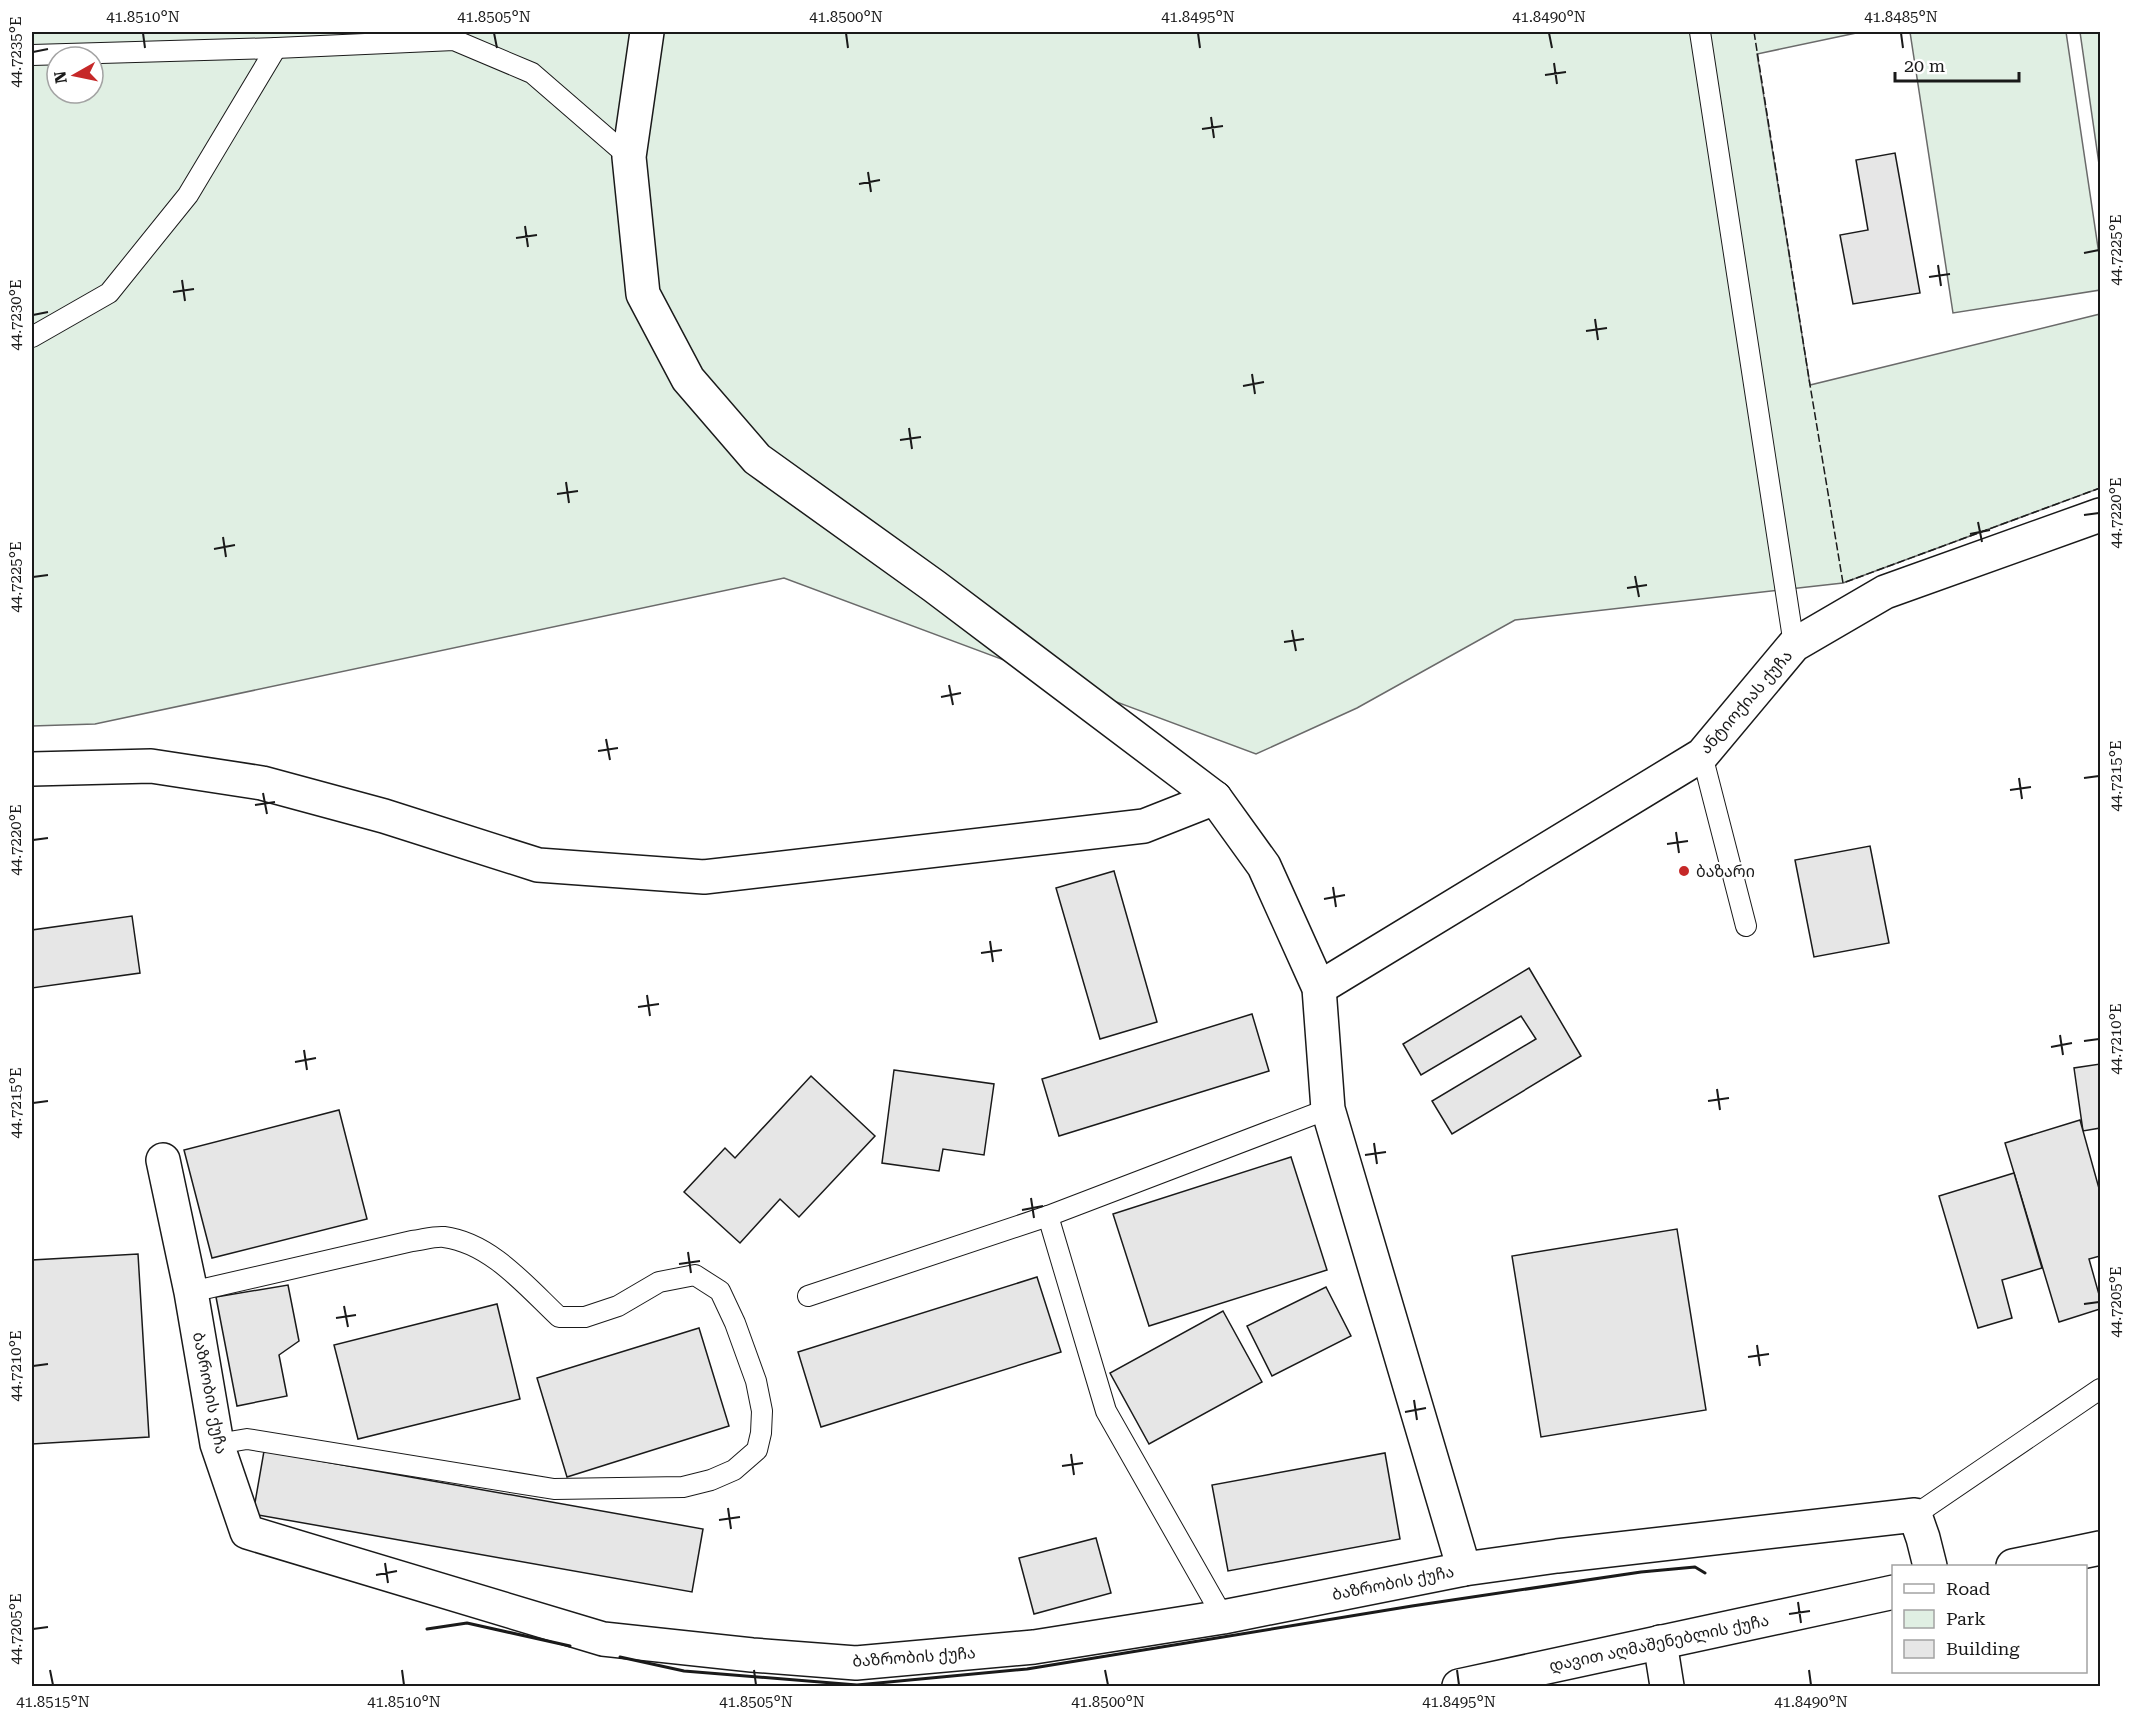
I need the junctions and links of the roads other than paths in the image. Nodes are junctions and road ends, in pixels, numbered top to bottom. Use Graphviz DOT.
graph roads {
  1 [pos="647,32"];
  2 [pos="1700,32"];
  3 [pos="276,48"];
  4 [pos="32,56"];
  5 [pos="629,157"];
  6 [pos="32,337"];
  7 [pos="2100,515"];
  8 [pos="1794,645"];
  9 [pos="1702,755"];
  10 [pos="32,769"];
  11 [pos="1215,798"];
  12 [pos="1746,926"];
  13 [pos="1320,988"];
  14 [pos="1328,1110"];
  15 [pos="163,1160"];
  16 [pos="1048,1216"];
  17 [pos="191,1292"];
  18 [pos="808,1296"];
  19 [pos="2100,1389"];
  20 [pos="217,1444"];
  21 [pos="1915,1515"];
  22 [pos="2100,1548"];
  23 [pos="1930,1565"];
  24 [pos="2018,1565"];
  25 [pos="1464,1569"];
  26 [pos="1892,1592"];
  27 [pos="1223,1617"];
  28 [pos="1660,1642"];
  29 [pos="1459,1686"];
  30 [pos="1667,1686"];
  1 -- 5 [label="street"];
  2 -- 8 [label="lane"];
  3 -- 4 [label="lane"];
  3 -- 5 [label="lane"];
  3 -- 6 [label="lane"];
  5 -- 11 [label="street"];
  7 -- 8 [label="street, ანტიოქიას ქუჩა"];
  8 -- 9 [label="street, ანტიოქიას ქუჩა"];
  9 -- 12 [label="lane"];
  9 -- 13 [label="street, ანტიოქიას ქუჩა"];
  10 -- 11 [label="street"];
  11 -- 13 [label="street"];
  13 -- 14 [label="street"];
  14 -- 16 [label="lane"];
  14 -- 25 [label="street"];
  15 -- 17 [label="street, ბაზრობის ქუჩა"];
  16 -- 18 [label="lane"];
  16 -- 27 [label="lane"];
  17 -- 20 [label="street, ბაზრობის ქუჩა"];
  17 -- 20 [label="lane"];
  19 -- 21 [label="lane"];
  20 -- 27 [label="street, ბაზრობის ქუჩა"];
  21 -- 23 [label="street"];
  21 -- 25 [label="street, ბაზრობის ქუჩა"];
  22 -- 24 [label="street"];
  25 -- 27 [label="street, ბაზრობის ქუჩა"];
  26 -- 28 [label="street, დავით აღმაშენებლის ქუჩა"];
  28 -- 29 [label="street, დავით აღმაშენებლის ქუჩა"];
  28 -- 30 [label="street"];
}
